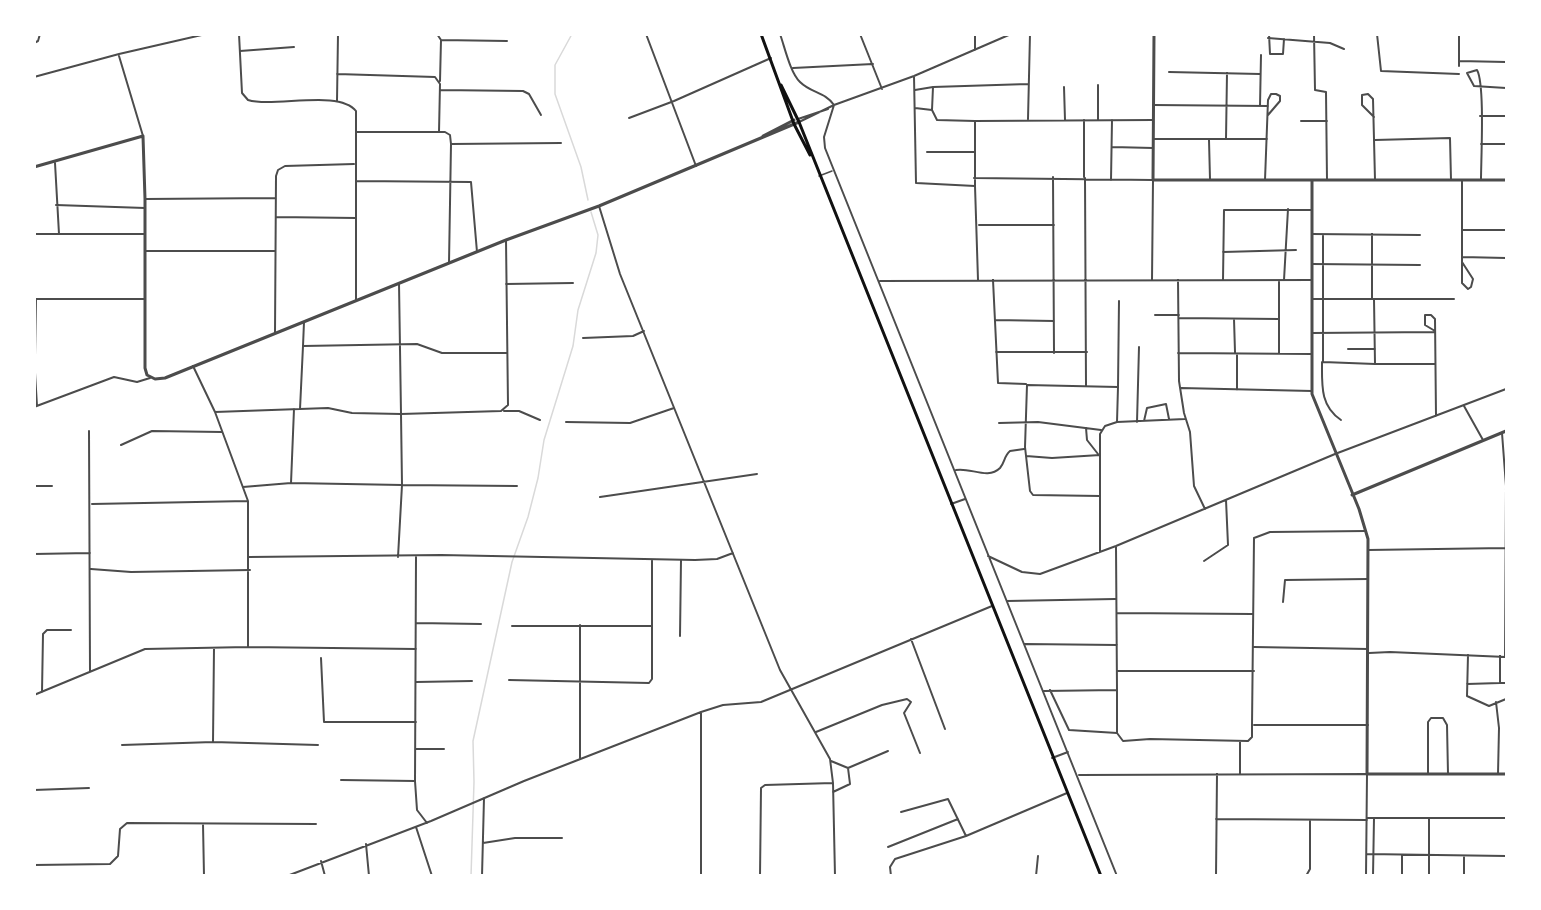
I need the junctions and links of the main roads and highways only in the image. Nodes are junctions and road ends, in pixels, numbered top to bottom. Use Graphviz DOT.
graph roads {
  1 [pos="761,34"];
  2 [pos="781,85"];
  3 [pos="811,156"];
  4 [pos="1101,876"];
  1 -- 2 [label="main road"];
  2 -- 3 [label="main road"];
  2 -- 3 [label="main road"];
  3 -- 4 [label="main road"];
}
